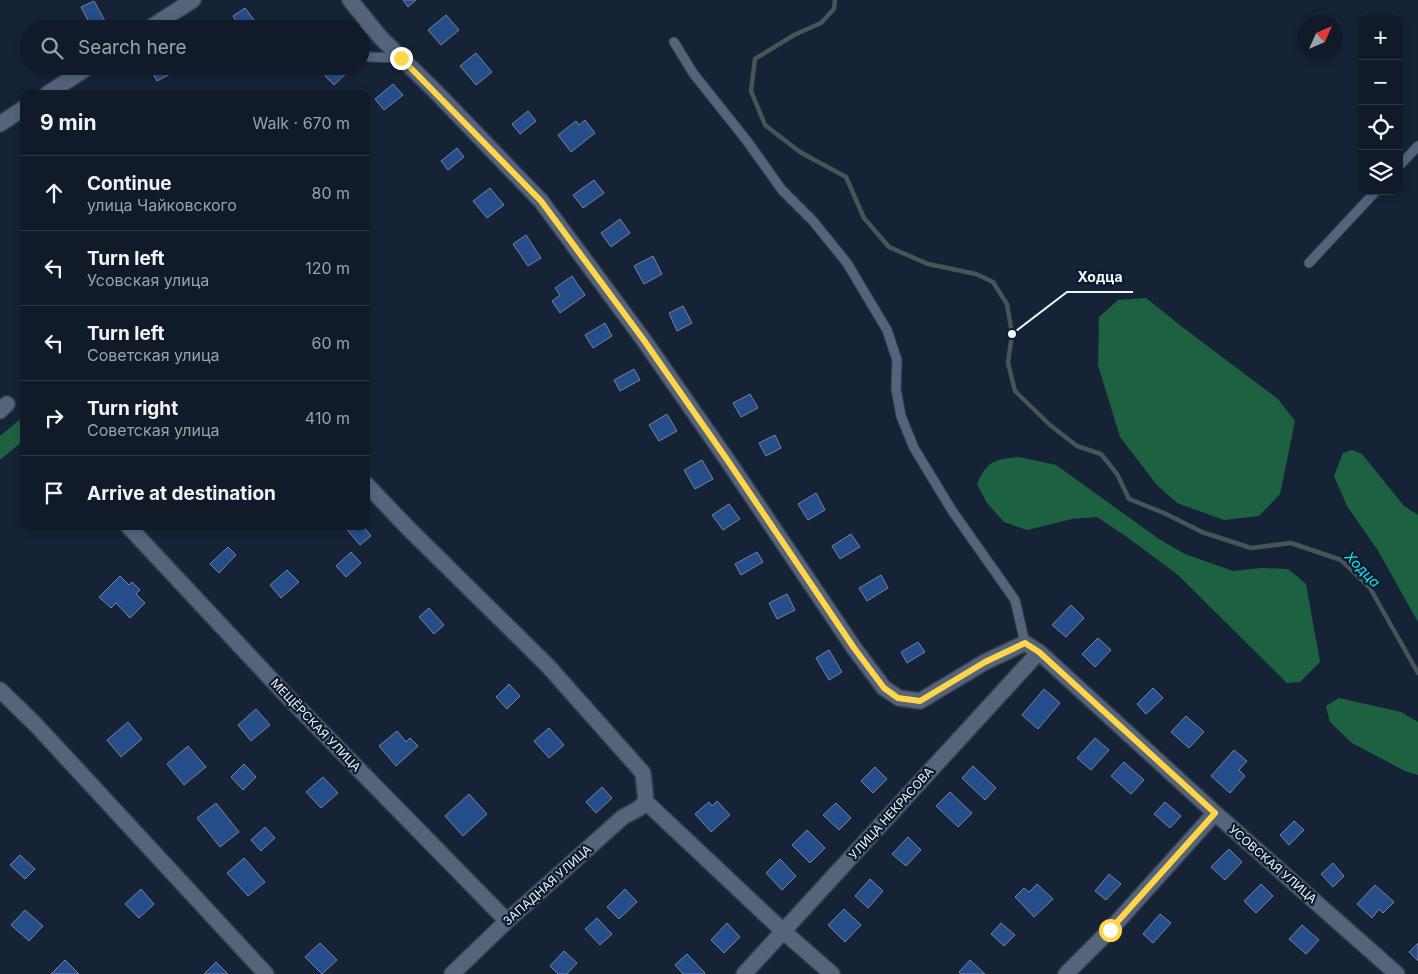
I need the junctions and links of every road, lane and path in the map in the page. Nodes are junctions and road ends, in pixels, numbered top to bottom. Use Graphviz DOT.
graph roads {
  1 [pos="193,0"];
  2 [pos="350,0"];
  3 [pos="162,20"];
  4 [pos="360,20"];
  5 [pos="370,32"];
  6 [pos="674,42"];
  7 [pos="370,57"];
  8 [pos="401,58"];
  9 [pos="76,75"];
  10 [pos="53,90"];
  11 [pos="20,111"];
  12 [pos="0,124"];
  13 [pos="1418,146"];
  14 [pos="1403,162"];
  15 [pos="1372,195"];
  16 [pos="1309,262"];
  17 [pos="370,488"];
  18 [pos="132,530"];
  19 [pos="1025,643"];
  20 [pos="1039,652"];
  21 [pos="0,690"];
  22 [pos="646,802"];
  23 [pos="1215,813"];
  24 [pos="507,920"];
  25 [pos="783,931"];
  26 [pos="1392,972"];
  27 [pos="266,974"];
  28 [pos="452,974"];
  29 [pos="744,974"];
  30 [pos="832,974"];
  31 [pos="1066,974"];
  1 -- 3 [label="street"];
  2 -- 4 [label="street"];
  5 -- 8 [label="street"];
  6 -- 19 [label="lane"];
  7 -- 8 [label="lane"];
  8 -- 19 [label="street"];
  9 -- 10 [label="street"];
  11 -- 12 [label="street"];
  13 -- 14 [label="lane"];
  15 -- 16 [label="lane"];
  17 -- 22 [label="street"];
  18 -- 24 [label="street, МЕЩЁРСКАЯ УЛИЦА"];
  19 -- 20 [label="street, УСОВСКАЯ УЛИЦА"];
  20 -- 23 [label="street, УСОВСКАЯ УЛИЦА"];
  20 -- 25 [label="street, УЛИЦА НЕКРАСОВА"];
  21 -- 27 [label="street"];
  22 -- 24 [label="street, ЗАПАДНАЯ УЛИЦА"];
  22 -- 25 [label="street"];
  23 -- 26 [label="street, УСОВСКАЯ УЛИЦА"];
  23 -- 31 [label="street"];
  24 -- 28 [label="street, ЗАПАДНАЯ УЛИЦА"];
  25 -- 29 [label="street, УЛИЦА НЕКРАСОВА"];
  25 -- 30 [label="street"];
}
